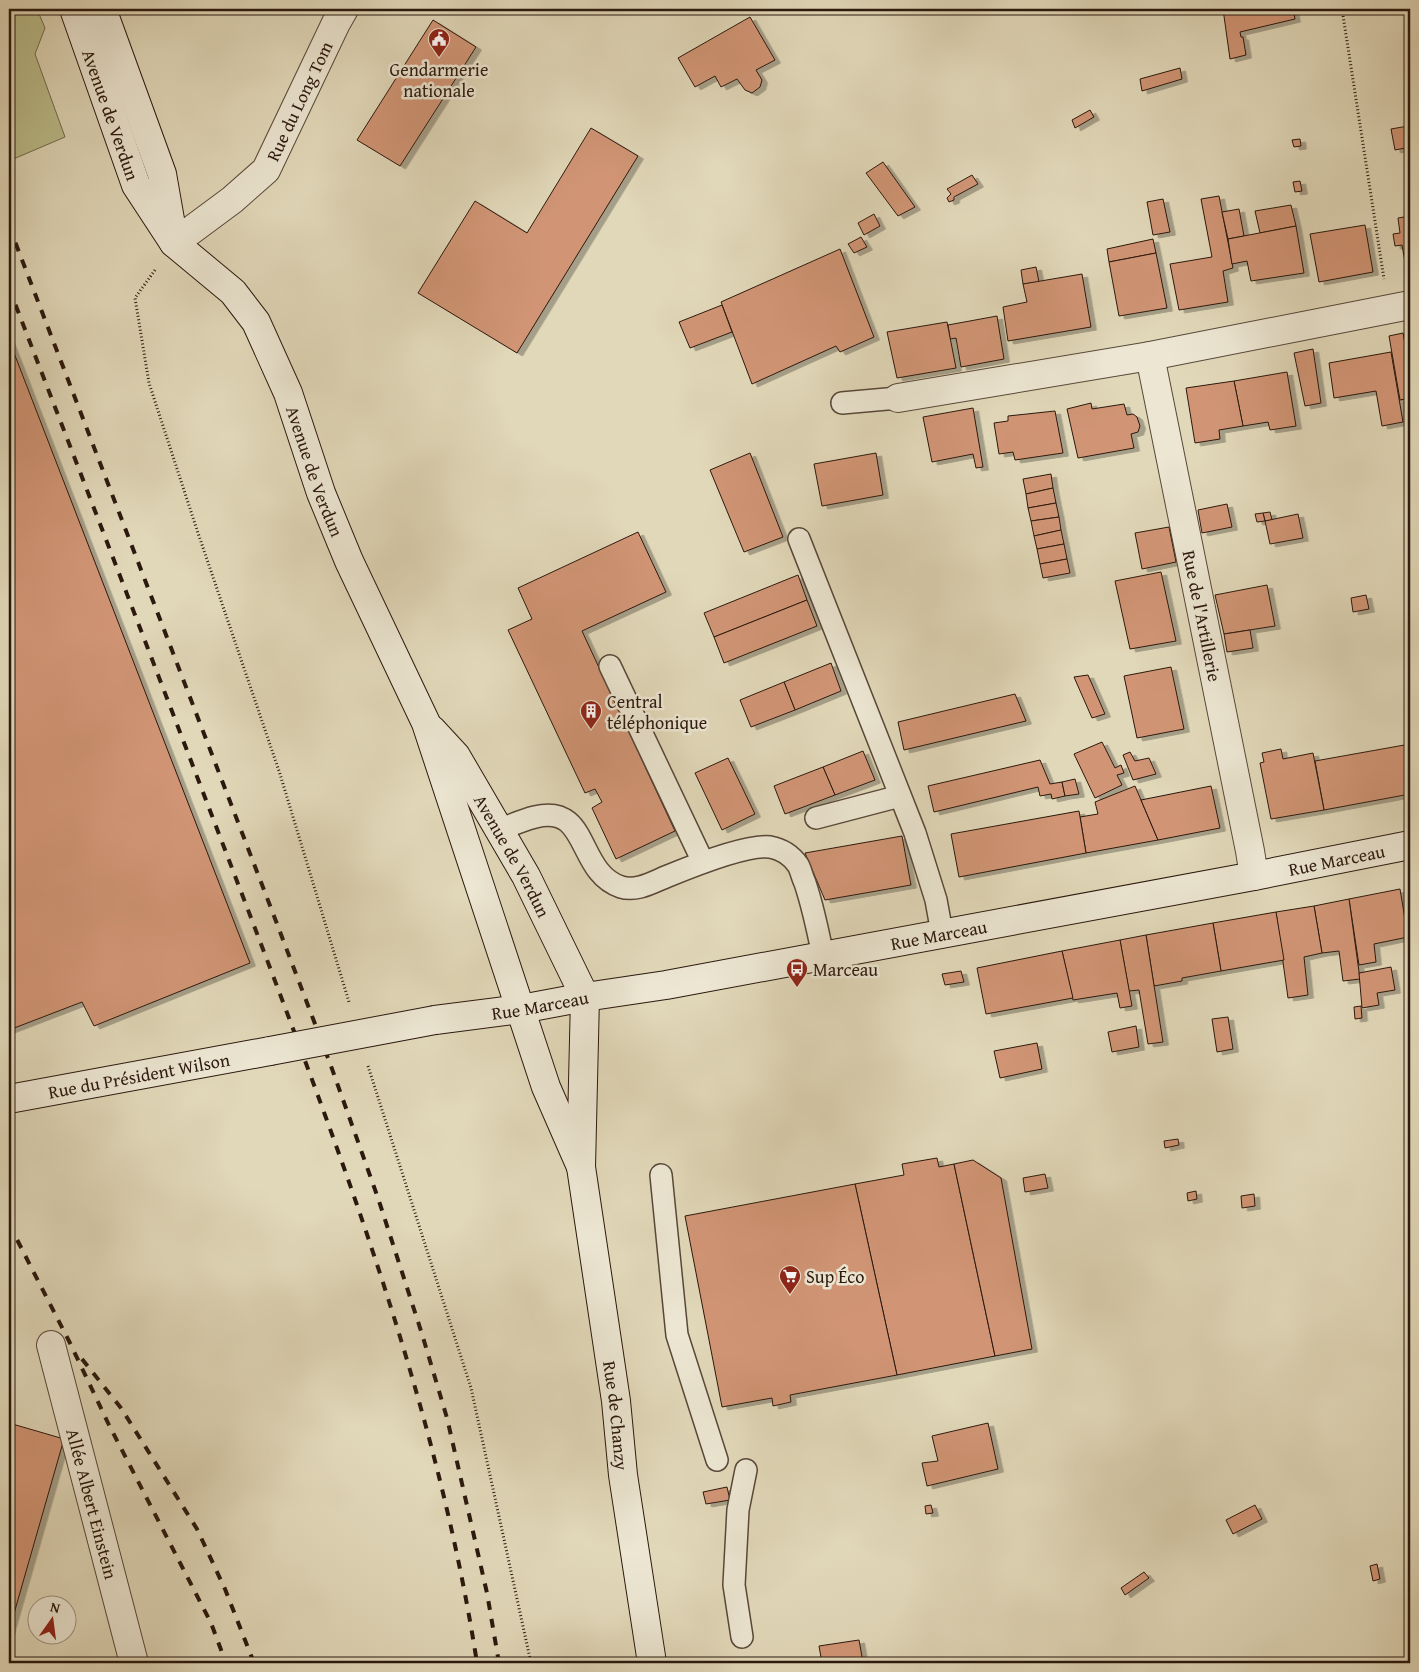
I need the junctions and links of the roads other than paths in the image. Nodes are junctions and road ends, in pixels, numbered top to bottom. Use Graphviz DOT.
graph roads {
  1 [pos="74,9"];
  2 [pos="102,9"];
  3 [pos="344,9"];
  4 [pos="174,243"];
  5 [pos="1399,307"];
  6 [pos="1150,356"];
  7 [pos="898,398"];
  8 [pos="842,403"];
  9 [pos="799,539"];
  10 [pos="610,666"];
  11 [pos="426,723"];
  12 [pos="900,796"];
  13 [pos="816,818"];
  14 [pos="499,830"];
  15 [pos="1410,845"];
  16 [pos="703,862"];
  17 [pos="1254,876"];
  18 [pos="942,933"];
  19 [pos="823,956"];
  20 [pos="585,997"];
  21 [pos="521,1009"];
  22 [pos="270,1051"];
  23 [pos="9,1098"];
  24 [pos="581,1168"];
  25 [pos="661,1175"];
  26 [pos="51,1345"];
  27 [pos="717,1460"];
  28 [pos="746,1470"];
  29 [pos="742,1637"];
  30 [pos="134,1663"];
  31 [pos="652,1663"];
  1 -- 4 [label="main road, Avenue de Verdun"];
  2 -- 4 [label="main road, Avenue de Verdun"];
  3 -- 4 [label="main road, Rue du Long Tom"];
  4 -- 11 [label="main road, Avenue de Verdun"];
  5 -- 6 [label="main road"];
  6 -- 7 [label="main road"];
  6 -- 17 [label="main road, Rue de l'Artillerie"];
  7 -- 8 [label="lane"];
  9 -- 12 [label="lane"];
  10 -- 16 [label="lane"];
  11 -- 14 [label="main road, Avenue de Verdun"];
  11 -- 21 [label="main road, Avenue de Verdun"];
  12 -- 13 [label="lane"];
  12 -- 18 [label="lane"];
  14 -- 16 [label="lane"];
  14 -- 20 [label="main road, Avenue de Verdun"];
  15 -- 17 [label="main road, Rue Marceau"];
  16 -- 19 [label="lane"];
  17 -- 18 [label="main road, Rue Marceau"];
  18 -- 19 [label="main road, Rue Marceau"];
  19 -- 20 [label="main road, Rue Marceau"];
  20 -- 21 [label="main road, Rue Marceau"];
  20 -- 24 [label="main road, Rue de Chanzy"];
  21 -- 22 [label="main road, Rue Marceau, bridge"];
  21 -- 24 [label="main road, Rue de Chanzy"];
  22 -- 23 [label="main road, Rue du Président Wilson"];
  24 -- 31 [label="main road, Rue de Chanzy"];
  25 -- 27 [label="lane"];
  26 -- 30 [label="main road, Allée Albert Einstein"];
  28 -- 29 [label="lane"];
}
